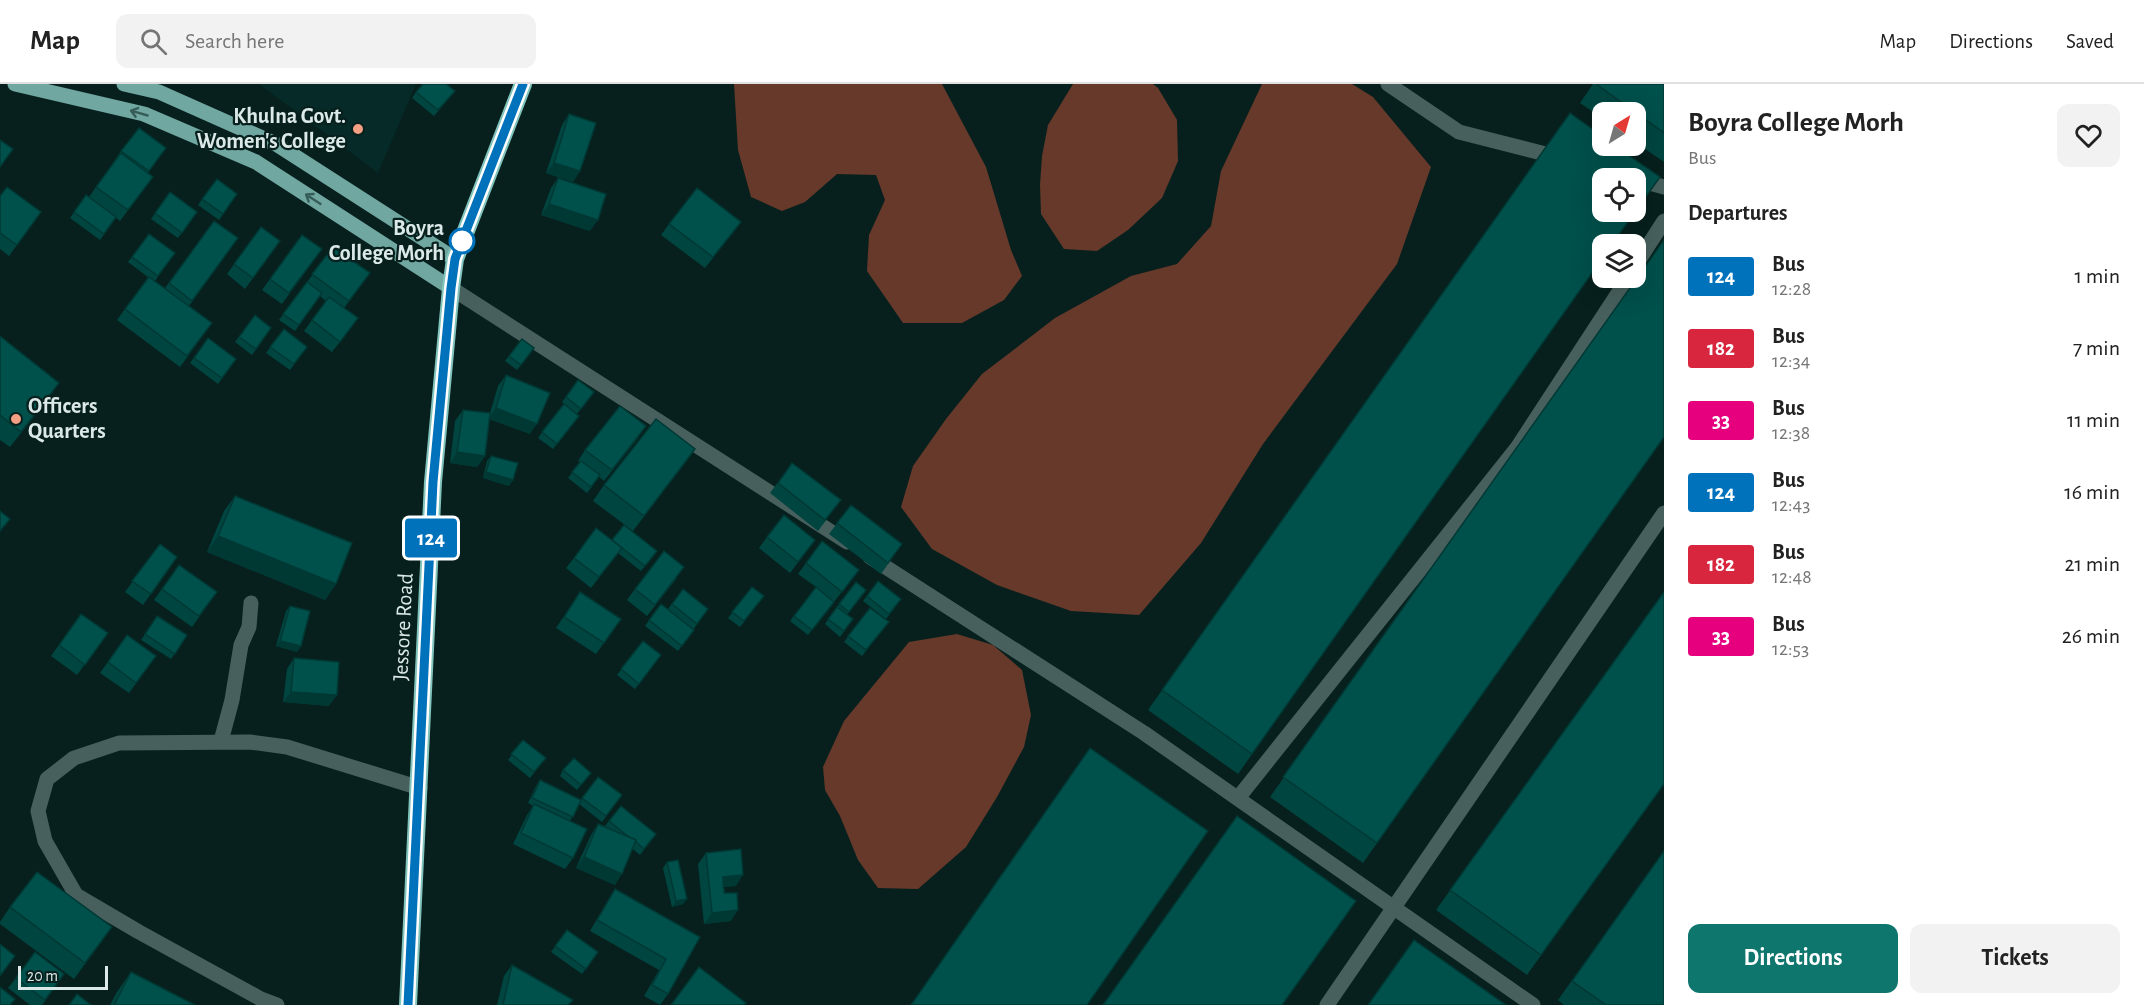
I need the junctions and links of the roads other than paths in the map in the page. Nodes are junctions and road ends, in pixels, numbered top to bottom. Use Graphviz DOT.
graph roads {
  1 [pos="15,84"];
  2 [pos="124,84"];
  3 [pos="523,84"];
  4 [pos="1388,84"];
  5 [pos="1577,163"];
  6 [pos="1646,182"];
  7 [pos="1664,187"];
  8 [pos="1664,221"];
  9 [pos="1646,249"];
  10 [pos="455,259"];
  11 [pos="451,288"];
  12 [pos="1621,288"];
  13 [pos="1664,513"];
  14 [pos="251,603"];
  15 [pos="221,741"];
  16 [pos="420,788"];
  17 [pos="1238,798"];
  18 [pos="1394,908"];
  19 [pos="277,1005"];
  20 [pos="408,1005"];
  21 [pos="1327,1005"];
  22 [pos="1533,1005"];
  11 -- 1 [label="main road, one-way"];
  2 -- 10 [label="main road"];
  3 -- 10 [label="highway, Jessore Road"];
  4 -- 5 [label="street"];
  6 -- 7 [label="street"];
  8 -- 9 [label="street"];
  10 -- 11 [label="highway, Jessore Road"];
  11 -- 16 [label="highway, Jessore Road"];
  11 -- 17 [label="street"];
  12 -- 17 [label="street"];
  13 -- 18 [label="street"];
  14 -- 15 [label="street"];
  15 -- 16 [label="street"];
  15 -- 19 [label="street"];
  16 -- 20 [label="highway, Jessore Road"];
  17 -- 18 [label="street"];
  18 -- 21 [label="street"];
  18 -- 22 [label="street"];
}
